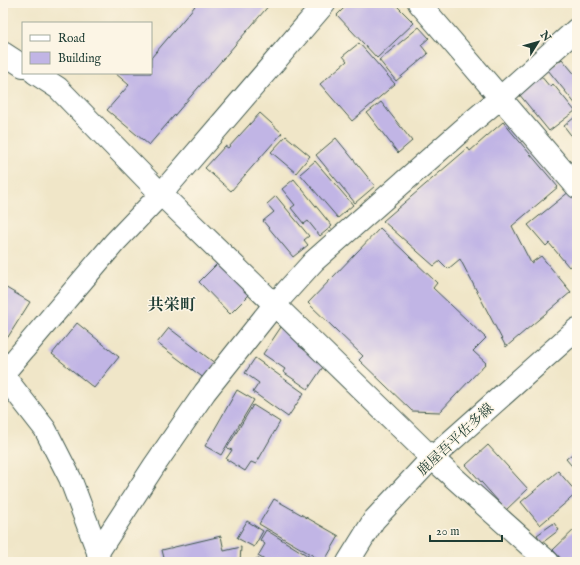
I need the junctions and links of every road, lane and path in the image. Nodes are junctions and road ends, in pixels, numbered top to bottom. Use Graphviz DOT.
graph roads {
  1 [pos="325,3"];
  2 [pos="419,3"];
  3 [pos="577,29"];
  4 [pos="3,53"];
  5 [pos="22,65"];
  6 [pos="36,74"];
  7 [pos="500,98"];
  8 [pos="577,187"];
  9 [pos="161,194"];
  10 [pos="275,304"];
  11 [pos="577,328"];
  12 [pos="3,374"];
  13 [pos="432,458"];
  14 [pos="98,557"];
  15 [pos="348,562"];
  16 [pos="548,562"];
  1 -- 9 [label="street"];
  2 -- 7 [label="street"];
  3 -- 7 [label="street"];
  4 -- 5 [label="street"];
  6 -- 9 [label="street"];
  7 -- 8 [label="street"];
  7 -- 10 [label="street"];
  9 -- 10 [label="street"];
  9 -- 12 [label="street"];
  10 -- 13 [label="street"];
  10 -- 14 [label="street"];
  11 -- 13 [label="street, 鹿屋吾平佐多線"];
  12 -- 14 [label="street"];
  13 -- 15 [label="street, 鹿屋吾平佐多線"];
  13 -- 16 [label="street"];
}
